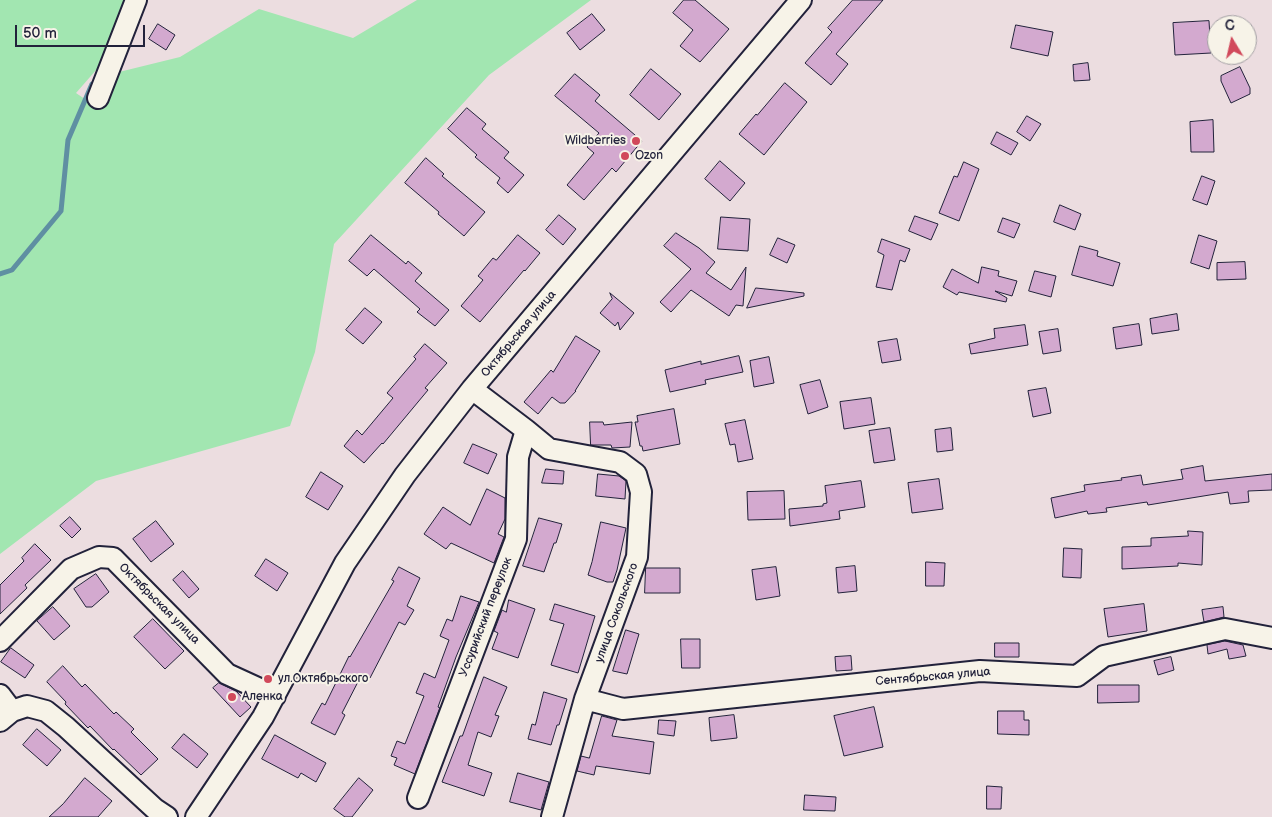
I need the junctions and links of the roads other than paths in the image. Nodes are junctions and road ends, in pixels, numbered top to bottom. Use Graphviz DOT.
graph roads {
  1 [pos="136,0"];
  2 [pos="801,0"];
  3 [pos="98,98"];
  4 [pos="472,389"];
  5 [pos="526,430"];
  6 [pos="1272,638"];
  7 [pos="0,641"];
  8 [pos="0,694"];
  9 [pos="275,696"];
  10 [pos="585,699"];
  11 [pos="6,716"];
  12 [pos="418,798"];
  13 [pos="167,817"];
  14 [pos="196,817"];
  15 [pos="552,817"];
  1 -- 3 [label="street"];
  2 -- 4 [label="street, Октябрьская улица"];
  4 -- 5 [label="street, улица Сокольского"];
  4 -- 9 [label="street, Октябрьская улица"];
  5 -- 10 [label="street, улица Сокольского"];
  5 -- 12 [label="street, Уссурийский переулок"];
  6 -- 10 [label="street, Сентябрьская улица"];
  7 -- 9 [label="street, Октябрьская улица"];
  8 -- 11 [label="street"];
  9 -- 14 [label="street, Октябрьская улица"];
  10 -- 15 [label="street, улица Сокольского"];
  11 -- 13 [label="street"];
}
